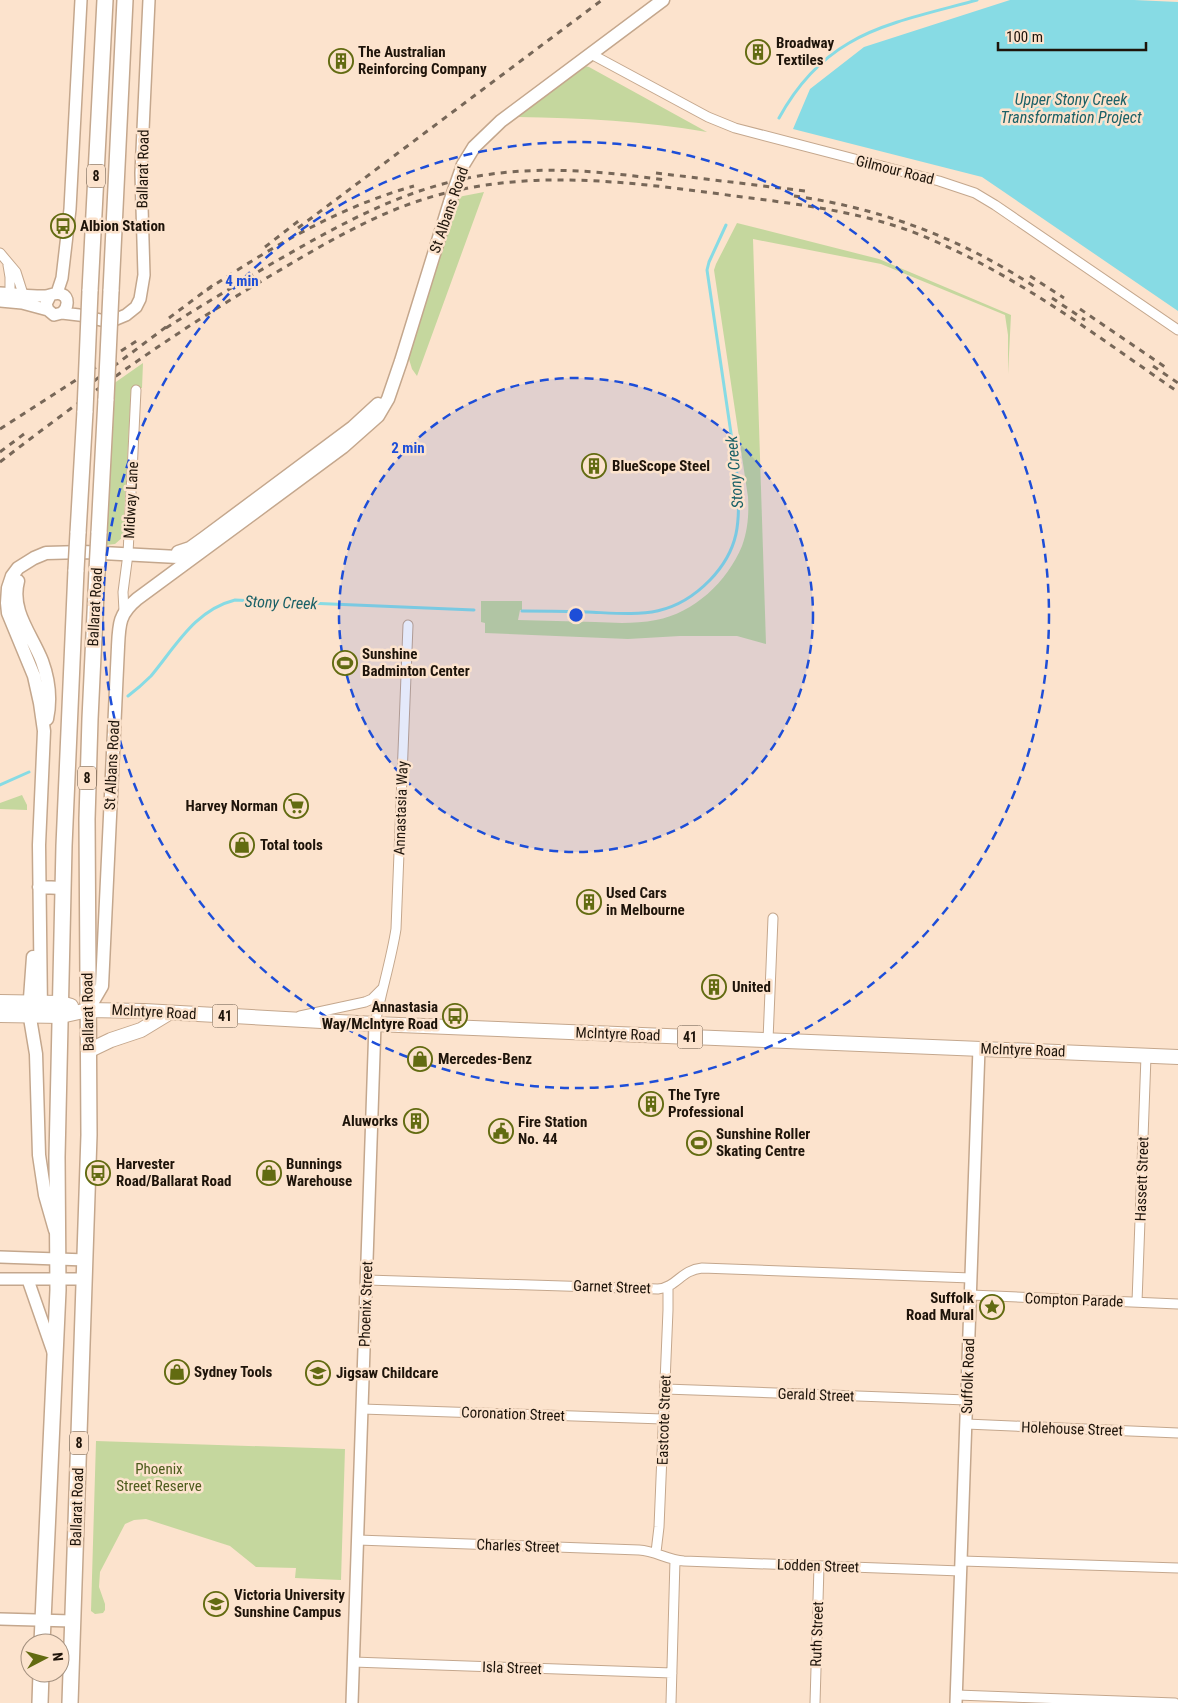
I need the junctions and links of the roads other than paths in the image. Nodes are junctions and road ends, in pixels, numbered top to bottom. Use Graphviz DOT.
graph roads {
  1 [pos="81,0"];
  2 [pos="105,0"];
  3 [pos="125,0"];
  4 [pos="149,0"];
  5 [pos="663,0"];
  6 [pos="591,54"];
  7 [pos="0,253"];
  8 [pos="7,262"];
  9 [pos="23,294"];
  10 [pos="53,294"];
  11 [pos="5,297"];
  12 [pos="48,310"];
  13 [pos="62,314"];
  14 [pos="1178,330"];
  15 [pos="136,390"];
  16 [pos="255,506"];
  17 [pos="128,554"];
  18 [pos="198,554"];
  19 [pos="160,556"];
  20 [pos="124,611"];
  21 [pos="408,625"];
  22 [pos="39,887"];
  23 [pos="63,888"];
  24 [pos="773,918"];
  25 [pos="382,989"];
  26 [pos="0,1002"];
  27 [pos="35,1009"];
  28 [pos="61,1010"];
  29 [pos="88,1010"];
  30 [pos="169,1013"];
  31 [pos="0,1015"];
  32 [pos="281,1019"];
  33 [pos="375,1024"];
  34 [pos="768,1040"];
  35 [pos="979,1048"];
  36 [pos="88,1051"];
  37 [pos="1146,1056"];
  38 [pos="1178,1057"];
  39 [pos="58,1242"];
  40 [pos="0,1257"];
  41 [pos="58,1259"];
  42 [pos="86,1260"];
  43 [pos="0,1278"];
  44 [pos="971,1278"];
  45 [pos="85,1279"];
  46 [pos="28,1280"];
  47 [pos="58,1280"];
  48 [pos="367,1280"];
  49 [pos="668,1287"];
  50 [pos="971,1295"];
  51 [pos="1137,1302"];
  52 [pos="1178,1304"];
  53 [pos="55,1359"];
  54 [pos="665,1390"];
  55 [pos="967,1400"];
  56 [pos="362,1408"];
  57 [pos="663,1419"];
  58 [pos="966,1424"];
  59 [pos="1178,1433"];
  60 [pos="358,1540"];
  61 [pos="656,1552"];
  62 [pos="676,1560"];
  63 [pos="820,1566"];
  64 [pos="961,1566"];
  65 [pos="1178,1568"];
  66 [pos="0,1619"];
  67 [pos="43,1621"];
  68 [pos="72,1621"];
  69 [pos="42,1633"];
  70 [pos="353,1662"];
  71 [pos="672,1673"];
  72 [pos="41,1683"];
  73 [pos="957,1699"];
  74 [pos="40,1703"];
  75 [pos="70,1703"];
  76 [pos="352,1703"];
  77 [pos="671,1703"];
  78 [pos="815,1703"];
  79 [pos="1175,1703"];
  1 -- 10 [label="street"];
  2 -- 23 [label="highway, Ballarat Road / 8, bridge"];
  3 -- 29 [label="highway, Ballarat Road / 8, bridge"];
  4 -- 13 [label="street, Ballarat Road"];
  5 -- 6 [label="main road, St Albans Road"];
  6 -- 14 [label="street, Gilmour Road"];
  6 -- 16 [label="main road, St Albans Road, bridge"];
  7 -- 8 [label="street"];
  8 -- 9 [label="street"];
  8 -- 11 [label="street"];
  9 -- 10 [label="street"];
  9 -- 11 [label="street"];
  10 -- 12 [label="street"];
  10 -- 13 [label="street"];
  11 -- 12 [label="street"];
  12 -- 13 [label="street"];
  15 -- 17 [label="street, Midway Lane"];
  16 -- 18 [label="main road, St Albans Road"];
  16 -- 19 [label="main road, St Albans Road"];
  17 -- 19 [label="main road, St Albans Road"];
  17 -- 20 [label="street, Midway Lane"];
  17 -- 22 [label="main road, St Albans Road"];
  18 -- 19 [label="main road, St Albans Road"];
  18 -- 20 [label="main road, St Albans Road"];
  20 -- 29 [label="main road, St Albans Road"];
  21 -- 25 [label="street, Annastasia Way"];
  22 -- 23 [label="main road"];
  22 -- 27 [label="main road, St Albans Road"];
  23 -- 28 [label="highway, Ballarat Road / 8"];
  24 -- 34 [label="street"];
  25 -- 32 [label="street"];
  25 -- 33 [label="street, Annastasia Way"];
  26 -- 27 [label="main road, 41"];
  27 -- 28 [label="main road, 41"];
  27 -- 31 [label="main road, 41"];
  27 -- 39 [label="main road, St Albans Road"];
  28 -- 29 [label="main road, 41"];
  28 -- 39 [label="highway, Ballarat Road / 8"];
  29 -- 30 [label="main road, McIntyre Road / 41"];
  29 -- 36 [label="highway, Ballarat Road / 8"];
  30 -- 32 [label="main road, McIntyre Road / 41"];
  30 -- 36 [label="main road"];
  32 -- 33 [label="main road, McIntyre Road / 41"];
  33 -- 34 [label="main road, McIntyre Road / 41"];
  33 -- 48 [label="street, Phoenix Street"];
  34 -- 35 [label="main road, McIntyre Road / 41"];
  35 -- 37 [label="main road, McIntyre Road / 41"];
  35 -- 44 [label="street, Suffolk Road"];
  36 -- 42 [label="highway, Ballarat Road / 8"];
  37 -- 38 [label="main road, McIntyre Road / 41"];
  37 -- 51 [label="street, Hassett Street"];
  39 -- 41 [label="highway, Ballarat Road / 8"];
  40 -- 41 [label="street"];
  41 -- 42 [label="street"];
  41 -- 47 [label="highway, Ballarat Road / 8"];
  42 -- 45 [label="highway, Ballarat Road / 8"];
  43 -- 46 [label="street"];
  44 -- 49 [label="street, Garnet Street"];
  44 -- 50 [label="street, Suffolk Road"];
  45 -- 47 [label="street"];
  45 -- 68 [label="highway, Ballarat Road / 8"];
  46 -- 47 [label="street"];
  46 -- 53 [label="street"];
  47 -- 53 [label="highway, Ballarat Road / 8"];
  48 -- 49 [label="street, Garnet Street"];
  48 -- 56 [label="street, Phoenix Street"];
  49 -- 54 [label="street, Eastcote Street"];
  50 -- 51 [label="street, Compton Parade"];
  50 -- 55 [label="street, Suffolk Road"];
  51 -- 52 [label="street, Compton Parade"];
  53 -- 67 [label="highway, Ballarat Road / 8"];
  54 -- 55 [label="street, Gerald Street"];
  54 -- 57 [label="street, Eastcote Street"];
  55 -- 58 [label="street, Suffolk Road"];
  56 -- 57 [label="street, Coronation Street"];
  56 -- 60 [label="street, Phoenix Street"];
  57 -- 61 [label="street, Eastcote Street"];
  58 -- 59 [label="street, Holehouse Street"];
  58 -- 64 [label="street, Suffolk Road"];
  60 -- 61 [label="street, Charles Street"];
  60 -- 70 [label="street, Phoenix Street"];
  61 -- 62 [label="street, Charles Street"];
  62 -- 63 [label="street, Lodden Street"];
  62 -- 71 [label="street"];
  63 -- 64 [label="street, Lodden Street"];
  63 -- 78 [label="street, Ruth Street"];
  64 -- 65 [label="street, Lodden Street"];
  64 -- 73 [label="street, Suffolk Road"];
  66 -- 67 [label="street"];
  67 -- 68 [label="street"];
  67 -- 69 [label="highway, Ballarat Road / 8"];
  68 -- 75 [label="highway, Ballarat Road / 8"];
  70 -- 71 [label="street, Isla Street"];
  70 -- 76 [label="street, Phoenix Street"];
  71 -- 77 [label="street"];
  72 -- 74 [label="highway"];
  73 -- 79 [label="street"];
}
